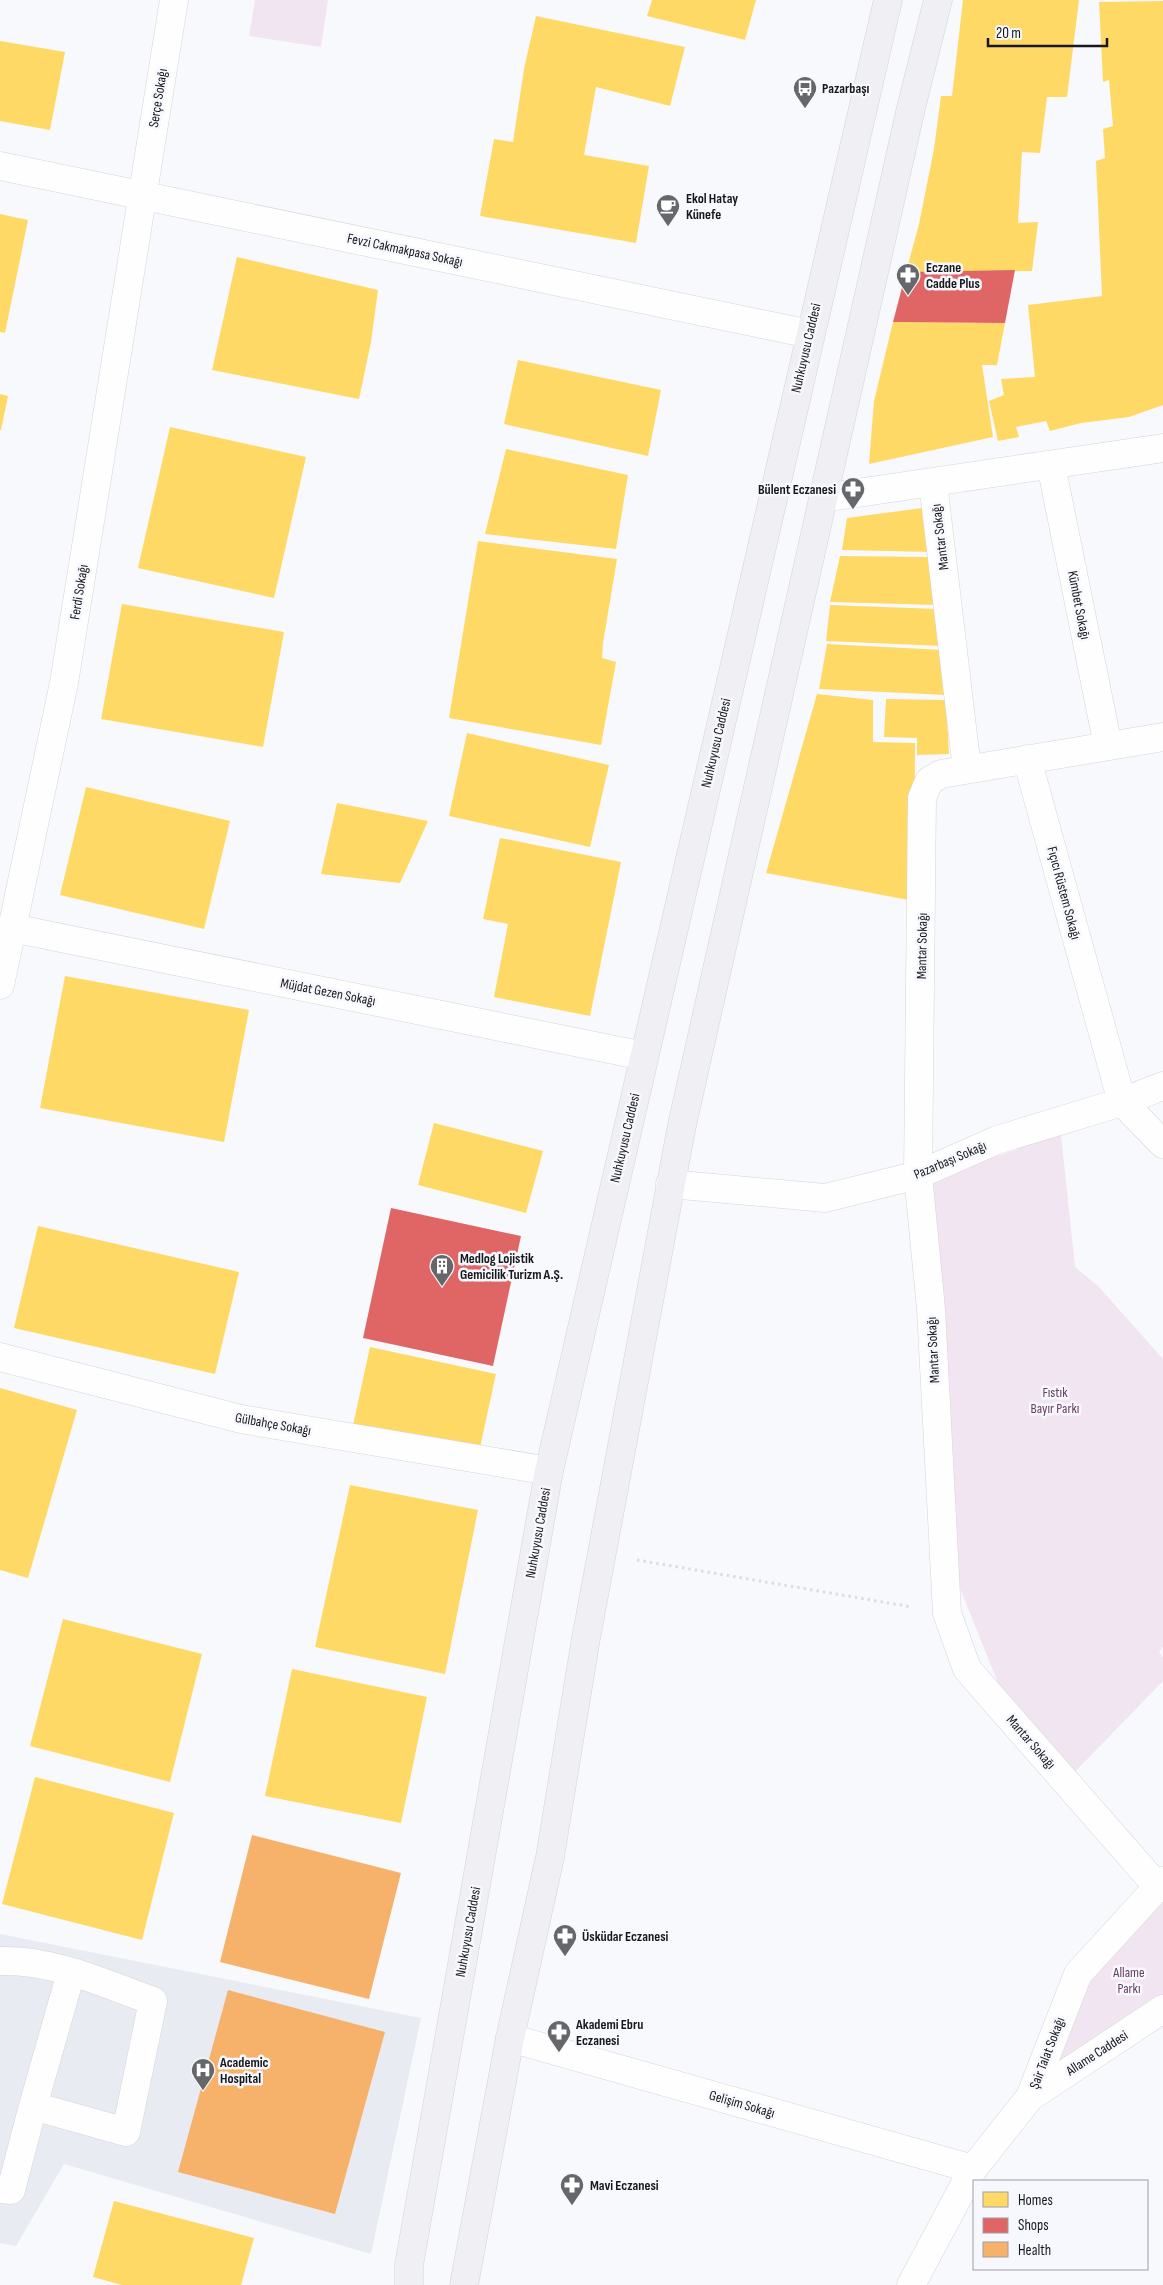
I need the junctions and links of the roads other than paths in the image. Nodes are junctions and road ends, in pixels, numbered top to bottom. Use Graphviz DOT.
graph roads {
  1 [pos="174,0"];
  2 [pos="888,0"];
  3 [pos="938,0"];
  4 [pos="0,166"];
  5 [pos="142,195"];
  6 [pos="810,334"];
  7 [pos="1163,448"];
  8 [pos="1051,465"];
  9 [pos="933,483"];
  10 [pos="823,498"];
  11 [pos="1163,737"];
  12 [pos="1108,746"];
  13 [pos="1028,759"];
  14 [pos="967,769"];
  15 [pos="12,928"];
  16 [pos="0,985"];
  17 [pos="644,1056"];
  18 [pos="1163,1086"];
  19 [pos="1122,1102"];
  20 [pos="1163,1144"];
  21 [pos="918,1175"];
  22 [pos="670,1184"];
  23 [pos="0,1357"];
  24 [pos="549,1471"];
  25 [pos="1160,1884"];
  26 [pos="0,1961"];
  27 [pos="71,1973"];
  28 [pos="1163,2009"];
  29 [pos="510,2038"];
  30 [pos="1030,2097"];
  31 [pos="33,2106"];
  32 [pos="973,2169"];
  33 [pos="0,2189"];
  34 [pos="408,2285"];
  35 [pos="464,2285"];
  36 [pos="911,2285"];
  1 -- 5 [label="street, Serçe Sokağı"];
  2 -- 6 [label="main road, Nuhkuyusu Caddesi"];
  3 -- 10 [label="main road"];
  4 -- 5 [label="street, Fevzi Cakmakpasa Sokağı"];
  5 -- 6 [label="street, Fevzi Cakmakpasa Sokağı"];
  5 -- 15 [label="street, Ferdi Sokağı"];
  6 -- 17 [label="main road, Nuhkuyusu Caddesi"];
  7 -- 8 [label="street"];
  8 -- 9 [label="street"];
  8 -- 12 [label="street, Kümbet Sokağı"];
  9 -- 10 [label="street"];
  9 -- 14 [label="street, Mantar Sokağı"];
  10 -- 22 [label="main road"];
  11 -- 12 [label="street"];
  12 -- 13 [label="street"];
  13 -- 14 [label="street, Mantar Sokağı"];
  13 -- 19 [label="street, Fıçıcı Rüstem Sokağı"];
  14 -- 21 [label="street, Mantar Sokağı"];
  15 -- 16 [label="street, Ferdi Sokağı"];
  15 -- 17 [label="street, Müjdat Gezen Sokağı"];
  17 -- 24 [label="main road, Nuhkuyusu Caddesi"];
  18 -- 19 [label="street, Pazarbaşı Sokağı"];
  19 -- 20 [label="street, Fıçıcı Rüstem Sokağı"];
  19 -- 21 [label="street, Pazarbaşı Sokağı"];
  21 -- 22 [label="street, Pazarbaşı Sokağı"];
  21 -- 25 [label="street, Mantar Sokağı"];
  22 -- 29 [label="main road"];
  23 -- 24 [label="street, Gülbahçe Sokağı"];
  24 -- 34 [label="main road, Nuhkuyusu Caddesi"];
  25 -- 30 [label="street, Şair Talat Sokağı"];
  26 -- 27 [label="street"];
  27 -- 31 [label="street"];
  27 -- 31 [label="street"];
  28 -- 30 [label="street, Allame Caddesi"];
  29 -- 32 [label="street, Gelişim Sokağı"];
  29 -- 35 [label="main road"];
  30 -- 32 [label="street, Şair Talat Sokağı"];
  31 -- 33 [label="street"];
  32 -- 36 [label="street, Şair Talat Sokağı"];
}
